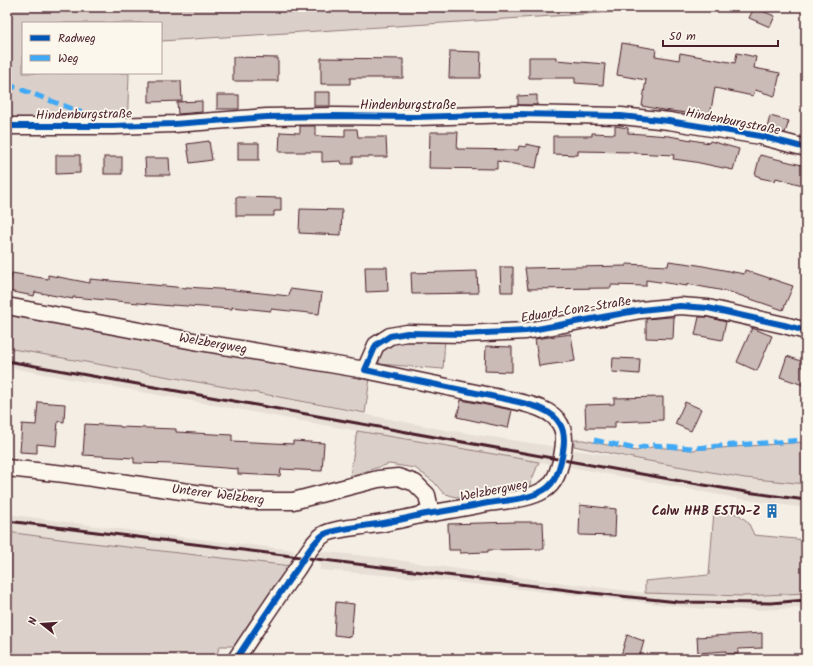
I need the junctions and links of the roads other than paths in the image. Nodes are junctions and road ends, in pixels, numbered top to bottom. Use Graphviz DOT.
graph roads {
  1 [pos="7,126"];
  2 [pos="806,148"];
  3 [pos="7,306"];
  4 [pos="806,331"];
  5 [pos="365,370"];
  6 [pos="7,468"];
  7 [pos="431,514"];
  8 [pos="236,659"];
  1 -- 2 [label="street, Hindenburgstraße"];
  3 -- 5 [label="street, Welzbergweg"];
  4 -- 5 [label="street, Eduard-Conz-Straße"];
  5 -- 7 [label="street, Welzbergweg"];
  6 -- 7 [label="street, Unterer Welzberg"];
  7 -- 8 [label="street, Welzbergweg"];
}
